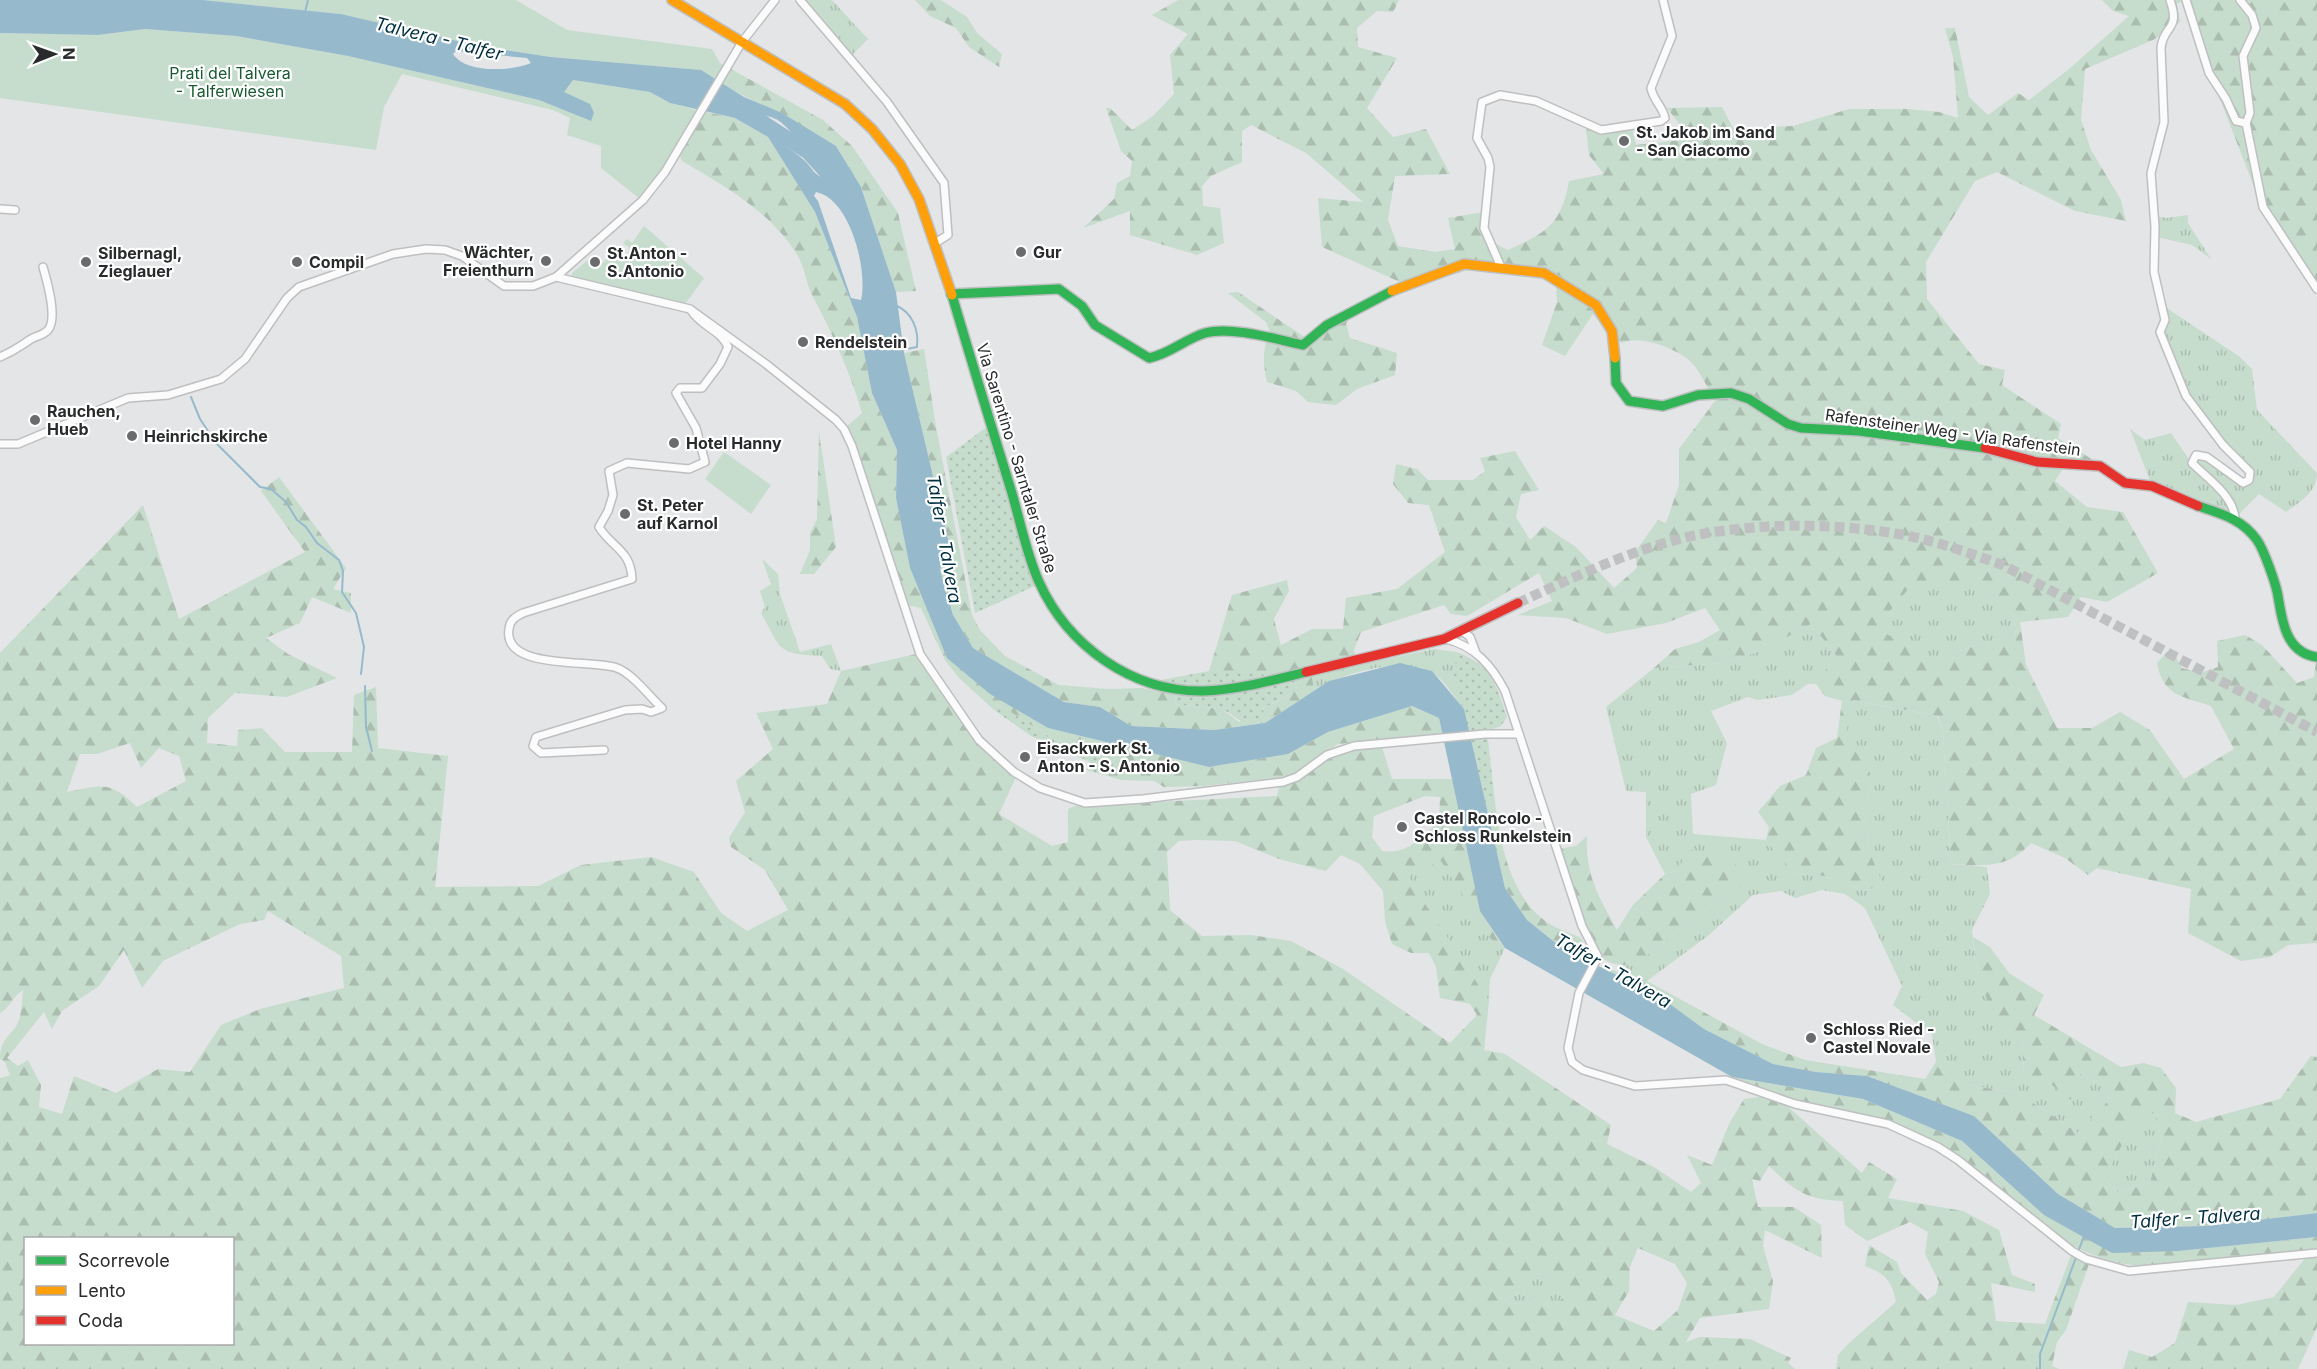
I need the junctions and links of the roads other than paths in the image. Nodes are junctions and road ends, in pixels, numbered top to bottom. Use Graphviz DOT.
graph roads {
  1 [pos="672,0"];
  2 [pos="775,0"];
  3 [pos="800,0"];
  4 [pos="1663,0"];
  5 [pos="2170,0"];
  6 [pos="2186,0"];
  7 [pos="2240,0"];
  8 [pos="742,42"];
  9 [pos="2246,123"];
  10 [pos="0,209"];
  11 [pos="15,210"];
  12 [pos="935,243"];
  13 [pos="43,267"];
  14 [pos="1501,267"];
  15 [pos="556,277"];
  16 [pos="2317,289"];
  17 [pos="951,294"];
  18 [pos="690,309"];
  19 [pos="0,357"];
  20 [pos="0,444"];
  21 [pos="2235,518"];
  22 [pos="1518,603"];
  23 [pos="1466,634"];
  24 [pos="1445,639"];
  25 [pos="1461,645"];
  26 [pos="1476,653"];
  27 [pos="2317,657"];
  28 [pos="1519,734"];
  29 [pos="604,750"];
  30 [pos="2317,1253"];
  1 -- 8 [label="street, Via Sarentino - Sarntaler Straße"];
  2 -- 8 [label="street"];
  3 -- 12 [label="street"];
  4 -- 14 [label="street"];
  5 -- 21 [label="street"];
  6 -- 9 [label="street"];
  7 -- 9 [label="street"];
  8 -- 12 [label="street, Via Sarentino - Sarntaler Straße"];
  8 -- 15 [label="street"];
  9 -- 16 [label="street"];
  10 -- 11 [label="street"];
  12 -- 17 [label="street, Via Sarentino - Sarntaler Straße"];
  13 -- 19 [label="street"];
  14 -- 17 [label="street, Rafensteiner Weg - Via Rafenstein"];
  14 -- 21 [label="street, Rafensteiner Weg - Via Rafenstein"];
  15 -- 18 [label="street"];
  15 -- 20 [label="street"];
  17 -- 24 [label="street, Via Sarentino - Sarntaler Straße"];
  18 -- 28 [label="street"];
  18 -- 29 [label="street"];
  21 -- 27 [label="street, Rafensteiner Weg - Via Rafenstein"];
  22 -- 23 [label="street, Via Sarentino - Sarntaler Straße"];
  23 -- 24 [label="street, Via Sarentino - Sarntaler Straße"];
  23 -- 25 [label="street"];
  23 -- 26 [label="street"];
  24 -- 25 [label="street"];
  25 -- 26 [label="street"];
  26 -- 28 [label="street"];
  28 -- 30 [label="street"];
}
